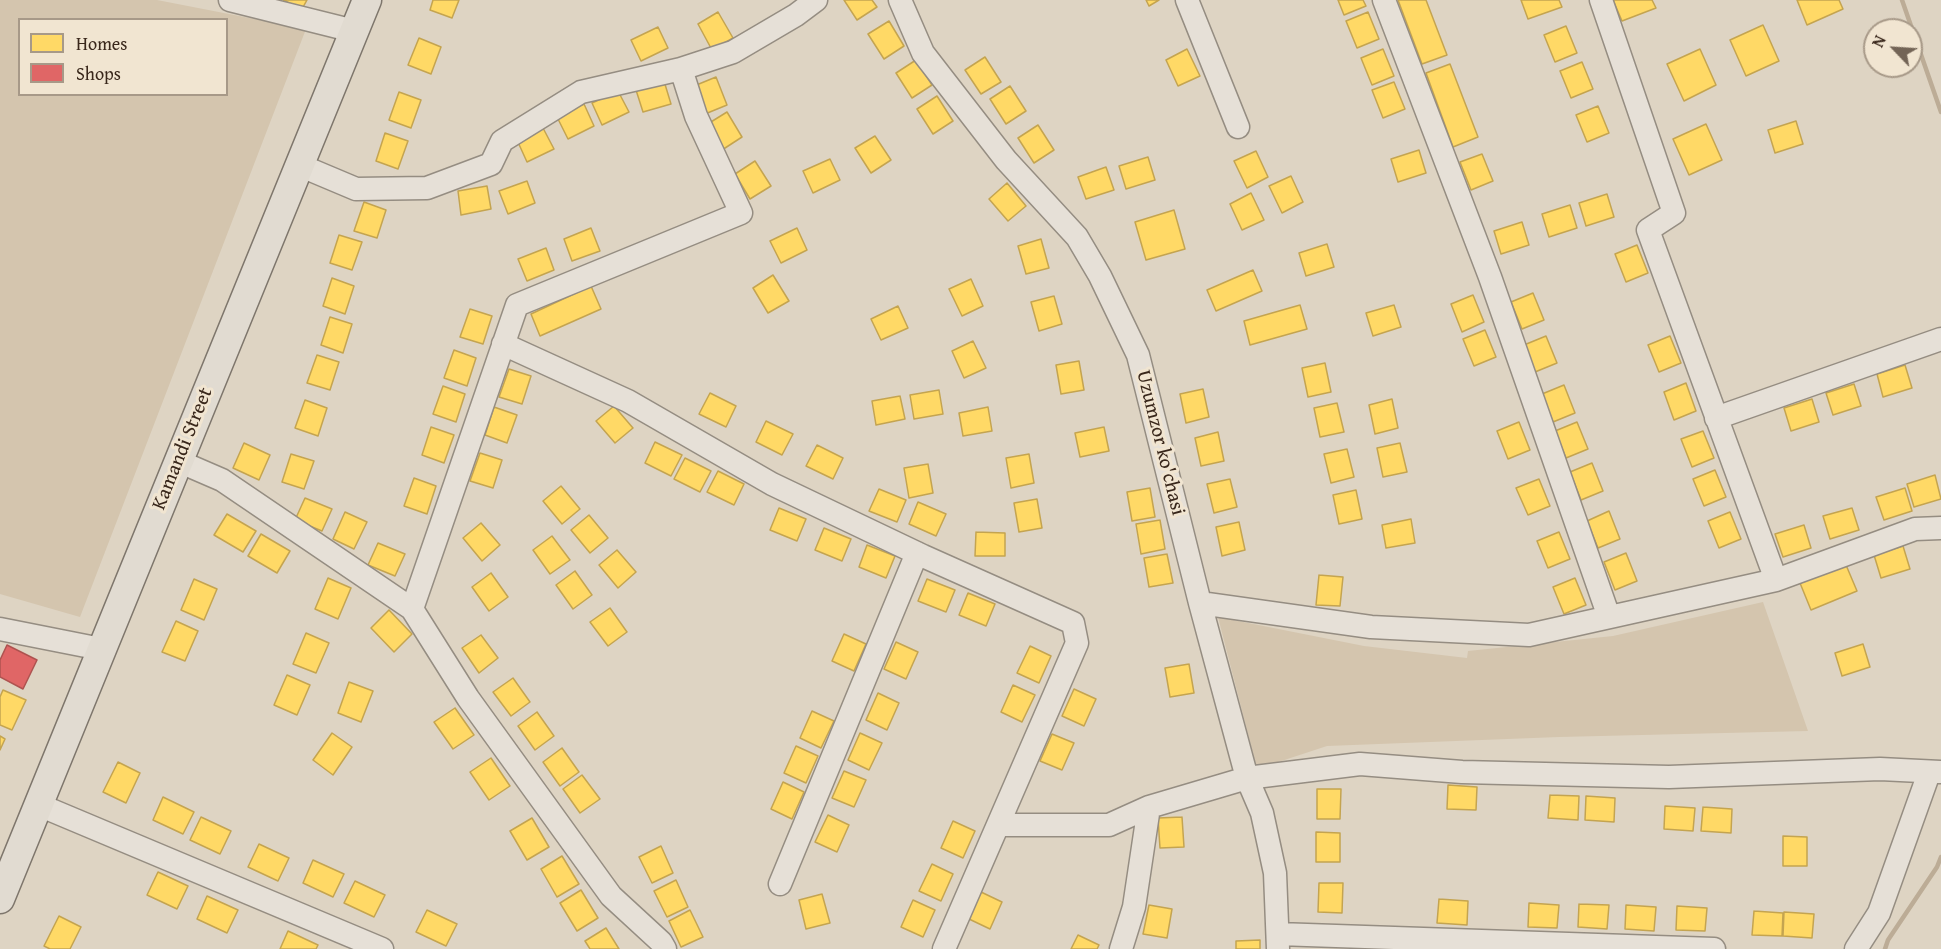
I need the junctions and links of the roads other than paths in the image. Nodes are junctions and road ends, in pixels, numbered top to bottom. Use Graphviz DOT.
graph roads {
  1 [pos="230,0"];
  2 [pos="367,0"];
  3 [pos="816,0"];
  4 [pos="900,0"];
  5 [pos="1187,0"];
  6 [pos="1384,0"];
  7 [pos="1601,0"];
  8 [pos="354,31"];
  9 [pos="681,69"];
  10 [pos="1238,127"];
  11 [pos="299,165"];
  12 [pos="1941,339"];
  13 [pos="503,344"];
  14 [pos="1716,418"];
  15 [pos="178,461"];
  16 [pos="1941,528"];
  17 [pos="917,554"];
  18 [pos="1776,580"];
  19 [pos="1200,603"];
  20 [pos="412,609"];
  21 [pos="1610,617"];
  22 [pos="0,629"];
  23 [pos="101,649"];
  24 [pos="1935,772"];
  25 [pos="1247,778"];
  26 [pos="39,805"];
  27 [pos="1149,807"];
  28 [pos="999,825"];
  29 [pos="780,884"];
  30 [pos="0,898"];
  31 [pos="1278,942"];
  32 [pos="382,949"];
  33 [pos="665,949"];
  34 [pos="944,949"];
  35 [pos="1121,949"];
  36 [pos="1714,949"];
  37 [pos="1856,949"];
  1 -- 8 [label="street"];
  2 -- 8 [label="main road, Kamandi Street"];
  3 -- 9 [label="street"];
  4 -- 19 [label="street, Uzumzor ko'chasi"];
  5 -- 10 [label="street"];
  6 -- 21 [label="street"];
  7 -- 14 [label="street"];
  8 -- 11 [label="main road, Kamandi Street"];
  9 -- 11 [label="street"];
  9 -- 13 [label="street"];
  11 -- 15 [label="main road, Kamandi Street"];
  12 -- 14 [label="street"];
  13 -- 17 [label="street"];
  13 -- 20 [label="street"];
  14 -- 18 [label="street"];
  15 -- 20 [label="street"];
  15 -- 23 [label="main road, Kamandi Street"];
  16 -- 18 [label="street"];
  17 -- 28 [label="street"];
  17 -- 29 [label="street"];
  18 -- 21 [label="street"];
  19 -- 21 [label="street"];
  19 -- 25 [label="street, Uzumzor ko'chasi"];
  20 -- 33 [label="street"];
  22 -- 23 [label="street"];
  23 -- 26 [label="main road, Kamandi Street"];
  24 -- 25 [label="street"];
  24 -- 37 [label="street"];
  25 -- 27 [label="street"];
  25 -- 31 [label="street, Uzumzor ko'chasi"];
  26 -- 30 [label="main road, Kamandi Street"];
  26 -- 32 [label="street"];
  27 -- 28 [label="street"];
  27 -- 35 [label="street"];
  28 -- 34 [label="street"];
  31 -- 36 [label="street"];
}
